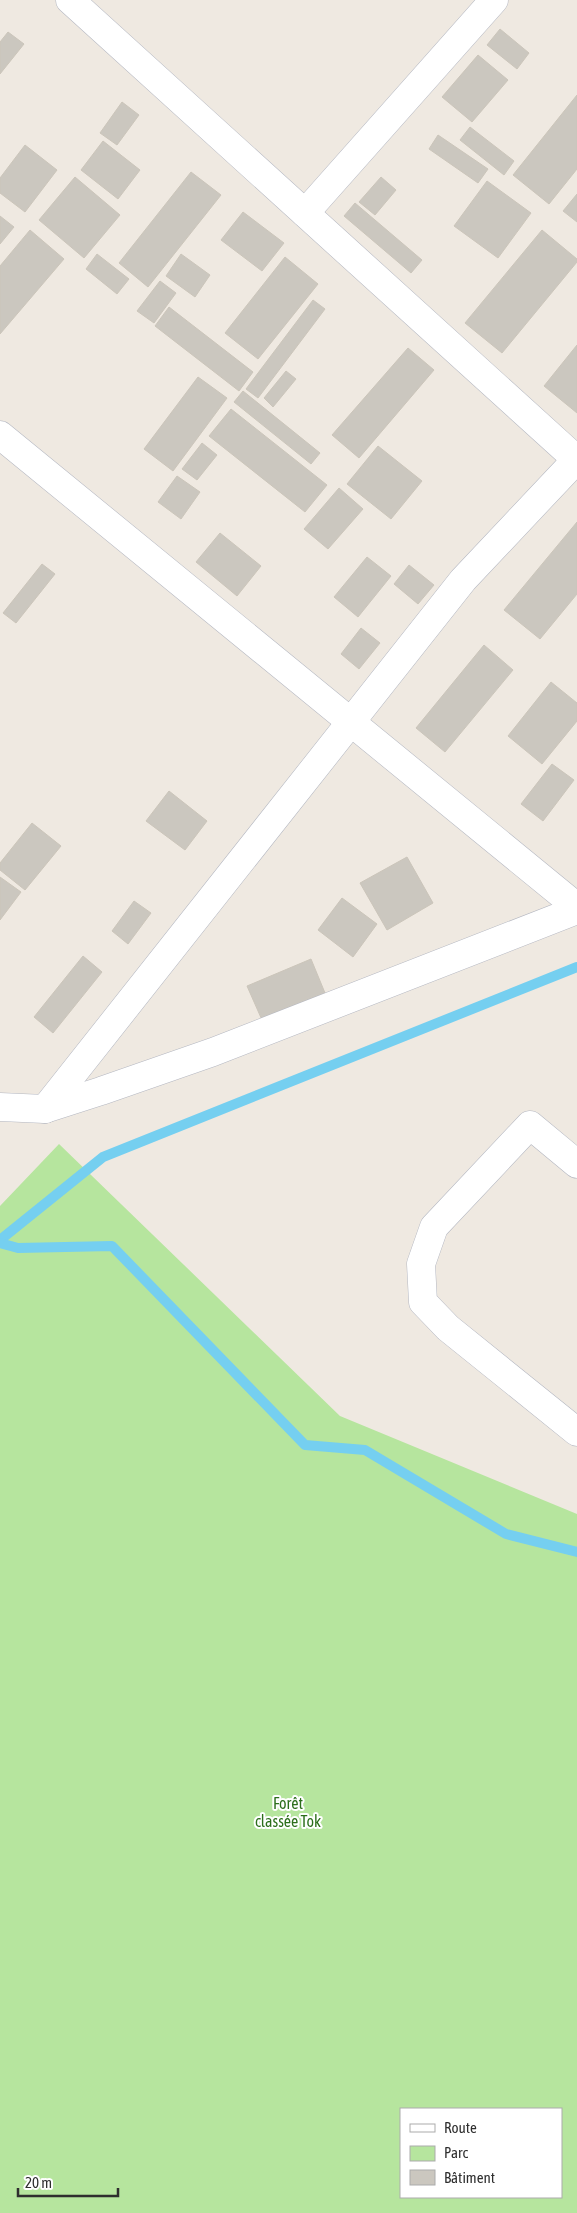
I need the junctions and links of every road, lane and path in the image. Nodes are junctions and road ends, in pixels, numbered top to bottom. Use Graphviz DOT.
graph roads {
  1 [pos="70,0"];
  2 [pos="494,0"];
  3 [pos="305,213"];
  4 [pos="0,435"];
  5 [pos="577,459"];
  6 [pos="349,721"];
  7 [pos="577,909"];
  8 [pos="0,1106"];
  9 [pos="45,1108"];
  10 [pos="577,1164"];
  11 [pos="577,1432"];
  1 -- 3 [label="street"];
  2 -- 3 [label="street"];
  3 -- 5 [label="street"];
  4 -- 6 [label="street"];
  5 -- 6 [label="street"];
  6 -- 7 [label="street"];
  6 -- 9 [label="street"];
  7 -- 9 [label="street"];
  8 -- 9 [label="street"];
  10 -- 11 [label="street"];
}
